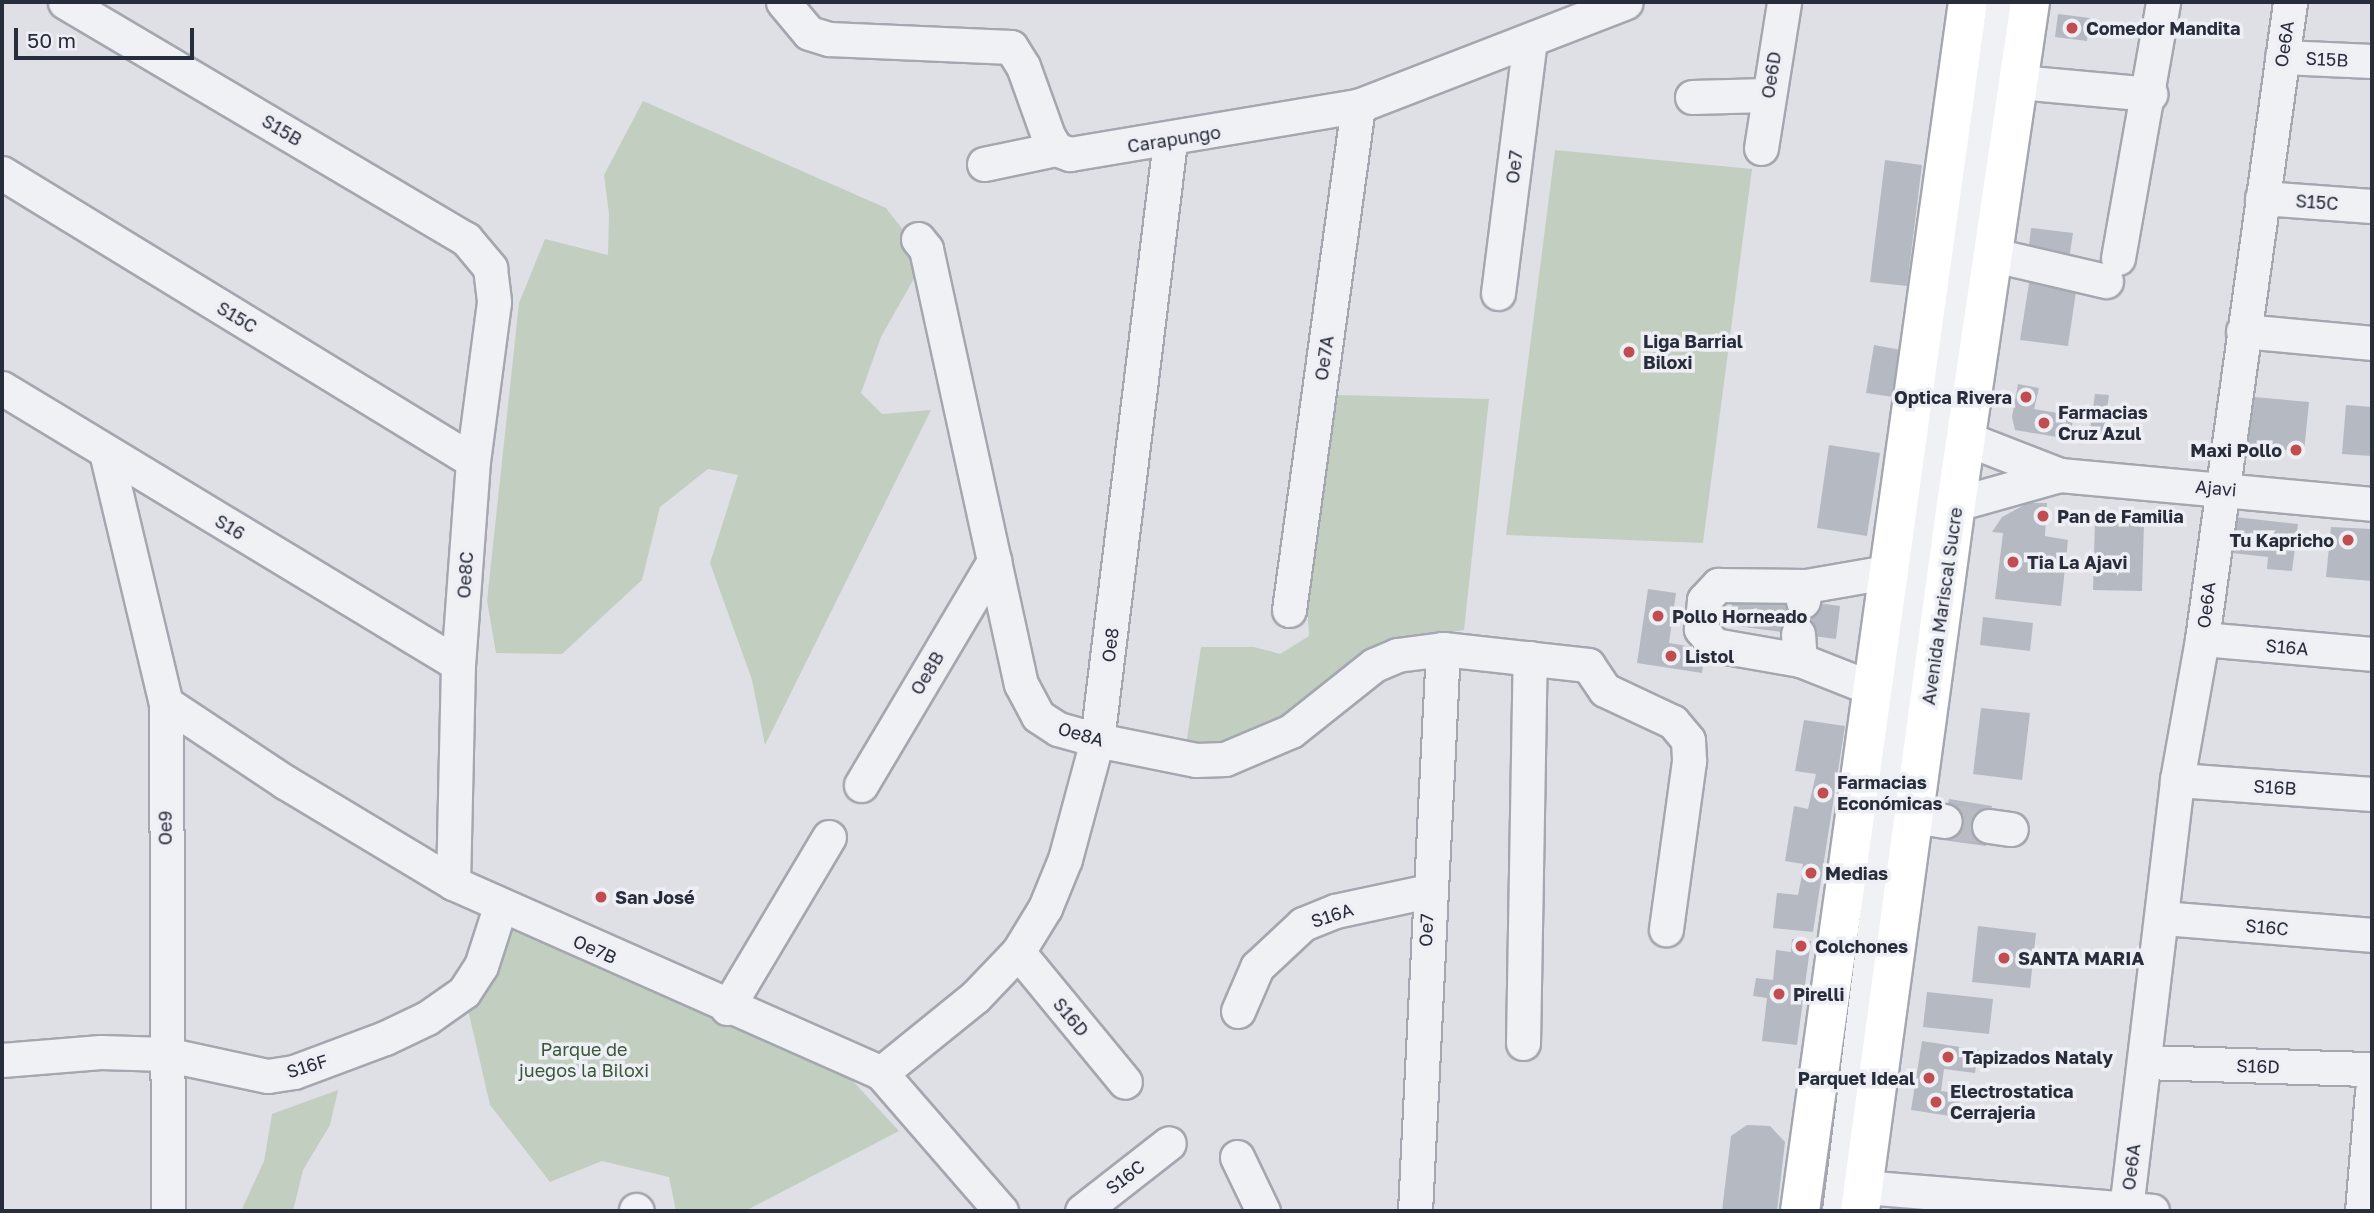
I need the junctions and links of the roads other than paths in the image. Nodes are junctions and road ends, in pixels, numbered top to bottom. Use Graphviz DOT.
graph roads {
  1 [pos="65,2"];
  2 [pos="783,2"];
  3 [pos="1626,2"];
  4 [pos="1784,2"];
  5 [pos="1968,2"];
  6 [pos="1982,2"];
  7 [pos="2003,2"];
  8 [pos="2030,2"];
  9 [pos="2164,2"];
  10 [pos="2290,2"];
  11 [pos="1530,40"];
  12 [pos="2283,57"];
  13 [pos="2372,61"];
  14 [pos="2019,82"];
  15 [pos="2150,94"];
  16 [pos="1768,95"];
  17 [pos="1692,97"];
  18 [pos="1358,106"];
  19 [pos="1170,141"];
  20 [pos="1761,148"];
  21 [pos="1056,149"];
  22 [pos="984,164"];
  23 [pos="2,173"];
  24 [pos="2262,198"];
  25 [pos="2372,206"];
  26 [pos="918,239"];
  27 [pos="1994,256"];
  28 [pos="491,268"];
  29 [pos="1498,293"];
  30 [pos="2243,331"];
  31 [pos="2372,343"];
  32 [pos="2,388"];
  33 [pos="1934,435"];
  34 [pos="106,452"];
  35 [pos="473,461"];
  36 [pos="2060,475"];
  37 [pos="2220,488"];
  38 [pos="1924,501"];
  39 [pos="2372,504"];
  40 [pos="994,561"];
  41 [pos="1887,572"];
  42 [pos="1289,610"];
  43 [pos="2202,639"];
  44 [pos="1443,649"];
  45 [pos="2372,654"];
  46 [pos="1530,659"];
  47 [pos="458,664"];
  48 [pos="1871,688"];
  49 [pos="166,703"];
  50 [pos="1097,740"];
  51 [pos="2177,780"];
  52 [pos="860,785"];
  53 [pos="2372,794"];
  54 [pos="829,837"];
  55 [pos="453,884"];
  56 [pos="1428,891"];
  57 [pos="500,907"];
  58 [pos="2162,918"];
  59 [pos="1666,929"];
  60 [pos="2372,935"];
  61 [pos="1018,952"];
  62 [pos="727,1008"];
  63 [pos="1238,1011"];
  64 [pos="1523,1043"];
  65 [pos="165,1054"];
  66 [pos="2,1059"];
  67 [pos="2144,1062"];
  68 [pos="2372,1069"];
  69 [pos="881,1073"];
  70 [pos="1125,1082"];
  71 [pos="2372,1092"];
  72 [pos="1169,1143"];
  73 [pos="1237,1157"];
  74 [pos="1854,1203"];
  75 [pos="2139,1210"];
  76 [pos="167,1211"];
  77 [pos="1001,1211"];
  78 [pos="1082,1211"];
  79 [pos="1262,1211"];
  80 [pos="1415,1211"];
  81 [pos="1800,1211"];
  82 [pos="1817,1211"];
  83 [pos="2362,1211"];
  1 -- 28 [label="street, S15B"];
  2 -- 21 [label="street"];
  3 -- 11 [label="street, Carapungo"];
  4 -- 16 [label="street, Oe6D"];
  5 -- 33 [label="main road, Avenida Mariscal Sucre"];
  6 -- 33 [label="street"];
  7 -- 33 [label="street"];
  8 -- 14 [label="main road, Avenida Mariscal Sucre"];
  9 -- 15 [label="street"];
  10 -- 12 [label="street, Oe6A"];
  11 -- 18 [label="street, Carapungo"];
  11 -- 29 [label="street, Oe7"];
  12 -- 13 [label="street, S15B"];
  12 -- 24 [label="street, Oe6A"];
  14 -- 15 [label="street"];
  14 -- 27 [label="main road, Avenida Mariscal Sucre"];
  15 -- 27 [label="street"];
  16 -- 17 [label="street"];
  16 -- 20 [label="street, Oe6D"];
  18 -- 19 [label="street, Carapungo"];
  18 -- 42 [label="street, Oe7A"];
  19 -- 21 [label="street, Carapungo"];
  19 -- 50 [label="street, Oe8"];
  21 -- 22 [label="street, Carapungo"];
  23 -- 35 [label="street, S15C"];
  24 -- 25 [label="street, S15C"];
  24 -- 30 [label="street, Oe6A"];
  26 -- 40 [label="street, Oe8A"];
  27 -- 33 [label="main road, Avenida Mariscal Sucre"];
  28 -- 35 [label="street, Oe8C"];
  30 -- 31 [label="street"];
  30 -- 37 [label="street, Oe6A"];
  32 -- 34 [label="street, S16"];
  33 -- 36 [label="street, Ajavi"];
  33 -- 38 [label="main road, Avenida Mariscal Sucre"];
  33 -- 38 [label="main road, Avenida Mariscal Sucre"];
  34 -- 47 [label="street, S16"];
  34 -- 49 [label="street, Oe9"];
  35 -- 47 [label="street, Oe8C"];
  36 -- 37 [label="street, Ajavi"];
  36 -- 38 [label="street, Ajavi"];
  37 -- 39 [label="street, Ajavi"];
  37 -- 43 [label="street, Oe6A"];
  38 -- 41 [label="main road, Avenida Mariscal Sucre"];
  38 -- 74 [label="street"];
  38 -- 74 [label="main road, Avenida Mariscal Sucre"];
  38 -- 82 [label="street"];
  40 -- 50 [label="street, Oe8A"];
  40 -- 52 [label="street, Oe8B"];
  41 -- 48 [label="main road, Avenida Mariscal Sucre"];
  41 -- 48 [label="street"];
  43 -- 45 [label="street, S16A"];
  43 -- 51 [label="street, Oe6A"];
  44 -- 46 [label="street, Oe8A"];
  44 -- 50 [label="street, Oe8A"];
  44 -- 56 [label="street, Oe7"];
  46 -- 59 [label="street, Oe8A"];
  46 -- 64 [label="street"];
  47 -- 55 [label="street, Oe8C"];
  48 -- 81 [label="main road, Avenida Mariscal Sucre"];
  49 -- 55 [label="street, Oe7B"];
  49 -- 65 [label="street, Oe9"];
  50 -- 61 [label="street, Oe8"];
  51 -- 53 [label="street, S16B"];
  51 -- 58 [label="street, Oe6A"];
  54 -- 62 [label="street"];
  55 -- 57 [label="street, Oe7B"];
  56 -- 63 [label="street, S16A"];
  56 -- 80 [label="street, Oe7"];
  57 -- 62 [label="street, Oe7B"];
  57 -- 65 [label="street, S16F"];
  58 -- 60 [label="street, S16C"];
  58 -- 67 [label="street, Oe6A"];
  61 -- 69 [label="street, Oe8"];
  61 -- 70 [label="street, S16D"];
  62 -- 69 [label="street, Oe7B"];
  65 -- 66 [label="street, S16F"];
  65 -- 76 [label="street, Oe9"];
  67 -- 68 [label="street, S16D"];
  67 -- 75 [label="street, Oe6A"];
  69 -- 77 [label="street, Oe7B"];
  71 -- 83 [label="street"];
  72 -- 78 [label="street, S16C"];
  73 -- 79 [label="street"];
  74 -- 75 [label="street"];
}
